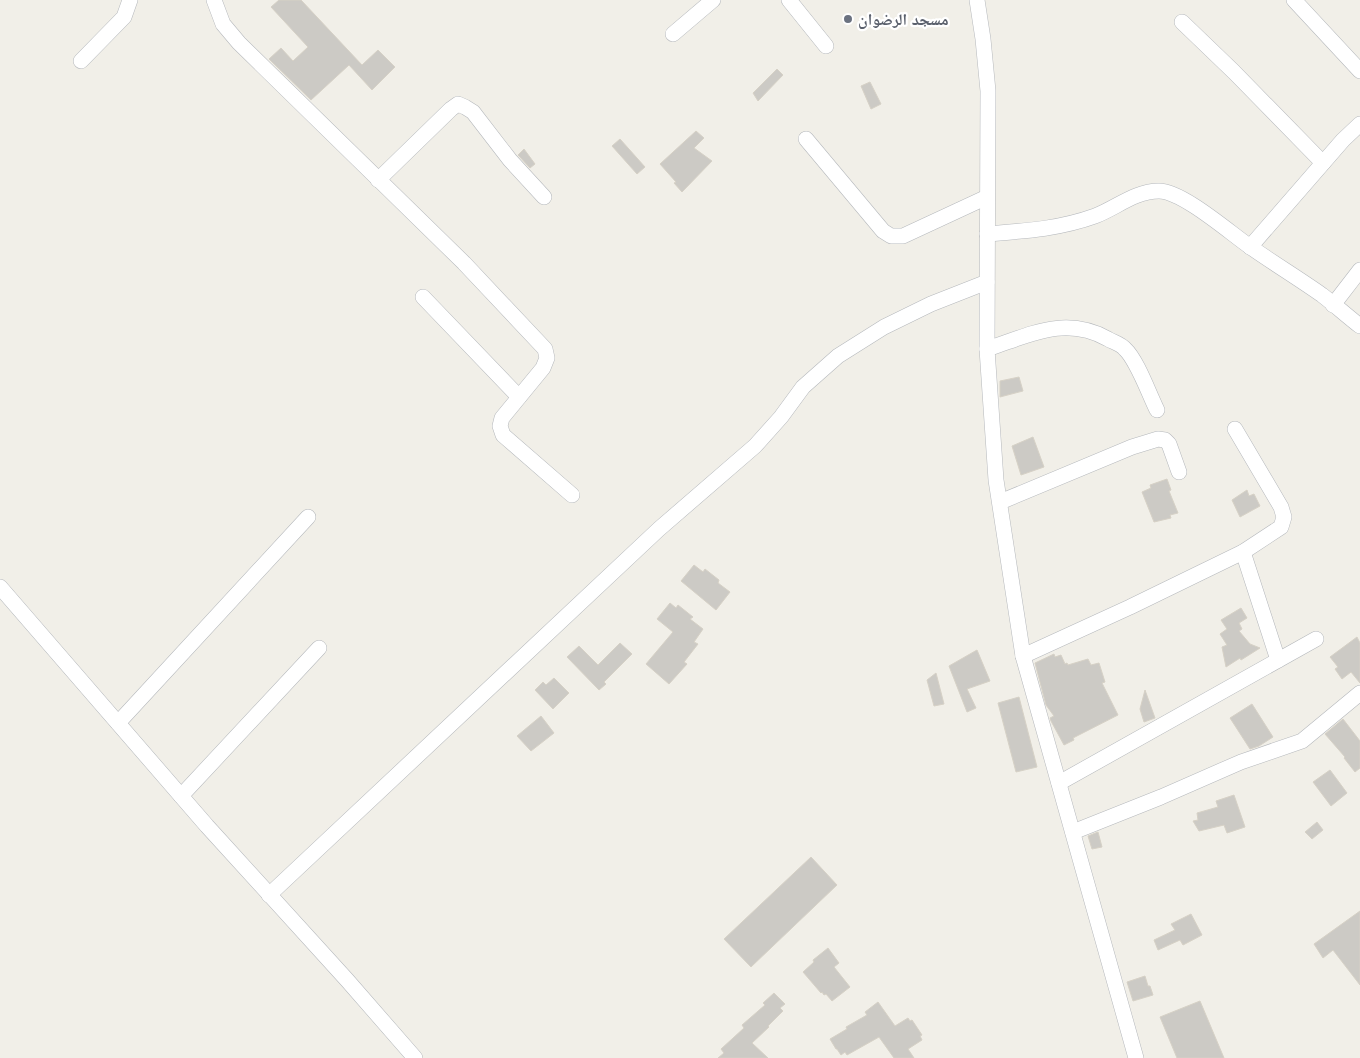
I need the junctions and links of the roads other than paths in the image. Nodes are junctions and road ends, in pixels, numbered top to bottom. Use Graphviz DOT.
graph roads {
  1 [pos="130,0"];
  2 [pos="214,0"];
  3 [pos="713,0"];
  4 [pos="789,0"];
  5 [pos="977,0"];
  6 [pos="1294,0"];
  7 [pos="1182,22"];
  8 [pos="673,34"];
  9 [pos="826,46"];
  10 [pos="81,61"];
  11 [pos="1360,71"];
  12 [pos="1360,124"];
  13 [pos="806,140"];
  14 [pos="1323,163"];
  15 [pos="378,180"];
  16 [pos="544,197"];
  17 [pos="987,197"];
  18 [pos="987,234"];
  19 [pos="1250,247"];
  20 [pos="1360,270"];
  21 [pos="987,282"];
  22 [pos="423,297"];
  23 [pos="1333,304"];
  24 [pos="1360,326"];
  25 [pos="987,350"];
  26 [pos="519,397"];
  27 [pos="1157,410"];
  28 [pos="1235,430"];
  29 [pos="1179,472"];
  30 [pos="572,495"];
  31 [pos="1000,502"];
  32 [pos="308,517"];
  33 [pos="1243,552"];
  34 [pos="0,587"];
  35 [pos="1316,639"];
  36 [pos="318,648"];
  37 [pos="1023,656"];
  38 [pos="1278,660"];
  39 [pos="1360,693"];
  40 [pos="118,723"];
  41 [pos="1059,782"];
  42 [pos="181,796"];
  43 [pos="1073,832"];
  44 [pos="269,895"];
  45 [pos="416,1058"];
  46 [pos="1136,1058"];
  1 -- 10 [label="street"];
  2 -- 15 [label="street"];
  3 -- 8 [label="street"];
  4 -- 9 [label="street"];
  5 -- 17 [label="street"];
  6 -- 11 [label="street"];
  7 -- 14 [label="street"];
  12 -- 14 [label="street"];
  13 -- 17 [label="street"];
  14 -- 19 [label="street"];
  15 -- 16 [label="street"];
  15 -- 26 [label="street"];
  17 -- 18 [label="street"];
  18 -- 19 [label="street"];
  18 -- 21 [label="street"];
  19 -- 23 [label="street"];
  20 -- 23 [label="street"];
  21 -- 25 [label="street"];
  21 -- 44 [label="street"];
  22 -- 26 [label="street"];
  23 -- 24 [label="street"];
  25 -- 27 [label="street"];
  25 -- 31 [label="street"];
  26 -- 30 [label="street"];
  28 -- 33 [label="street"];
  29 -- 31 [label="street"];
  31 -- 37 [label="street"];
  32 -- 40 [label="street"];
  33 -- 37 [label="street"];
  33 -- 38 [label="street"];
  34 -- 40 [label="street"];
  35 -- 38 [label="street"];
  36 -- 42 [label="street"];
  37 -- 41 [label="street"];
  38 -- 41 [label="street"];
  39 -- 43 [label="street"];
  40 -- 42 [label="street"];
  41 -- 43 [label="street"];
  42 -- 44 [label="street"];
  43 -- 46 [label="street"];
  44 -- 45 [label="street"];
}
